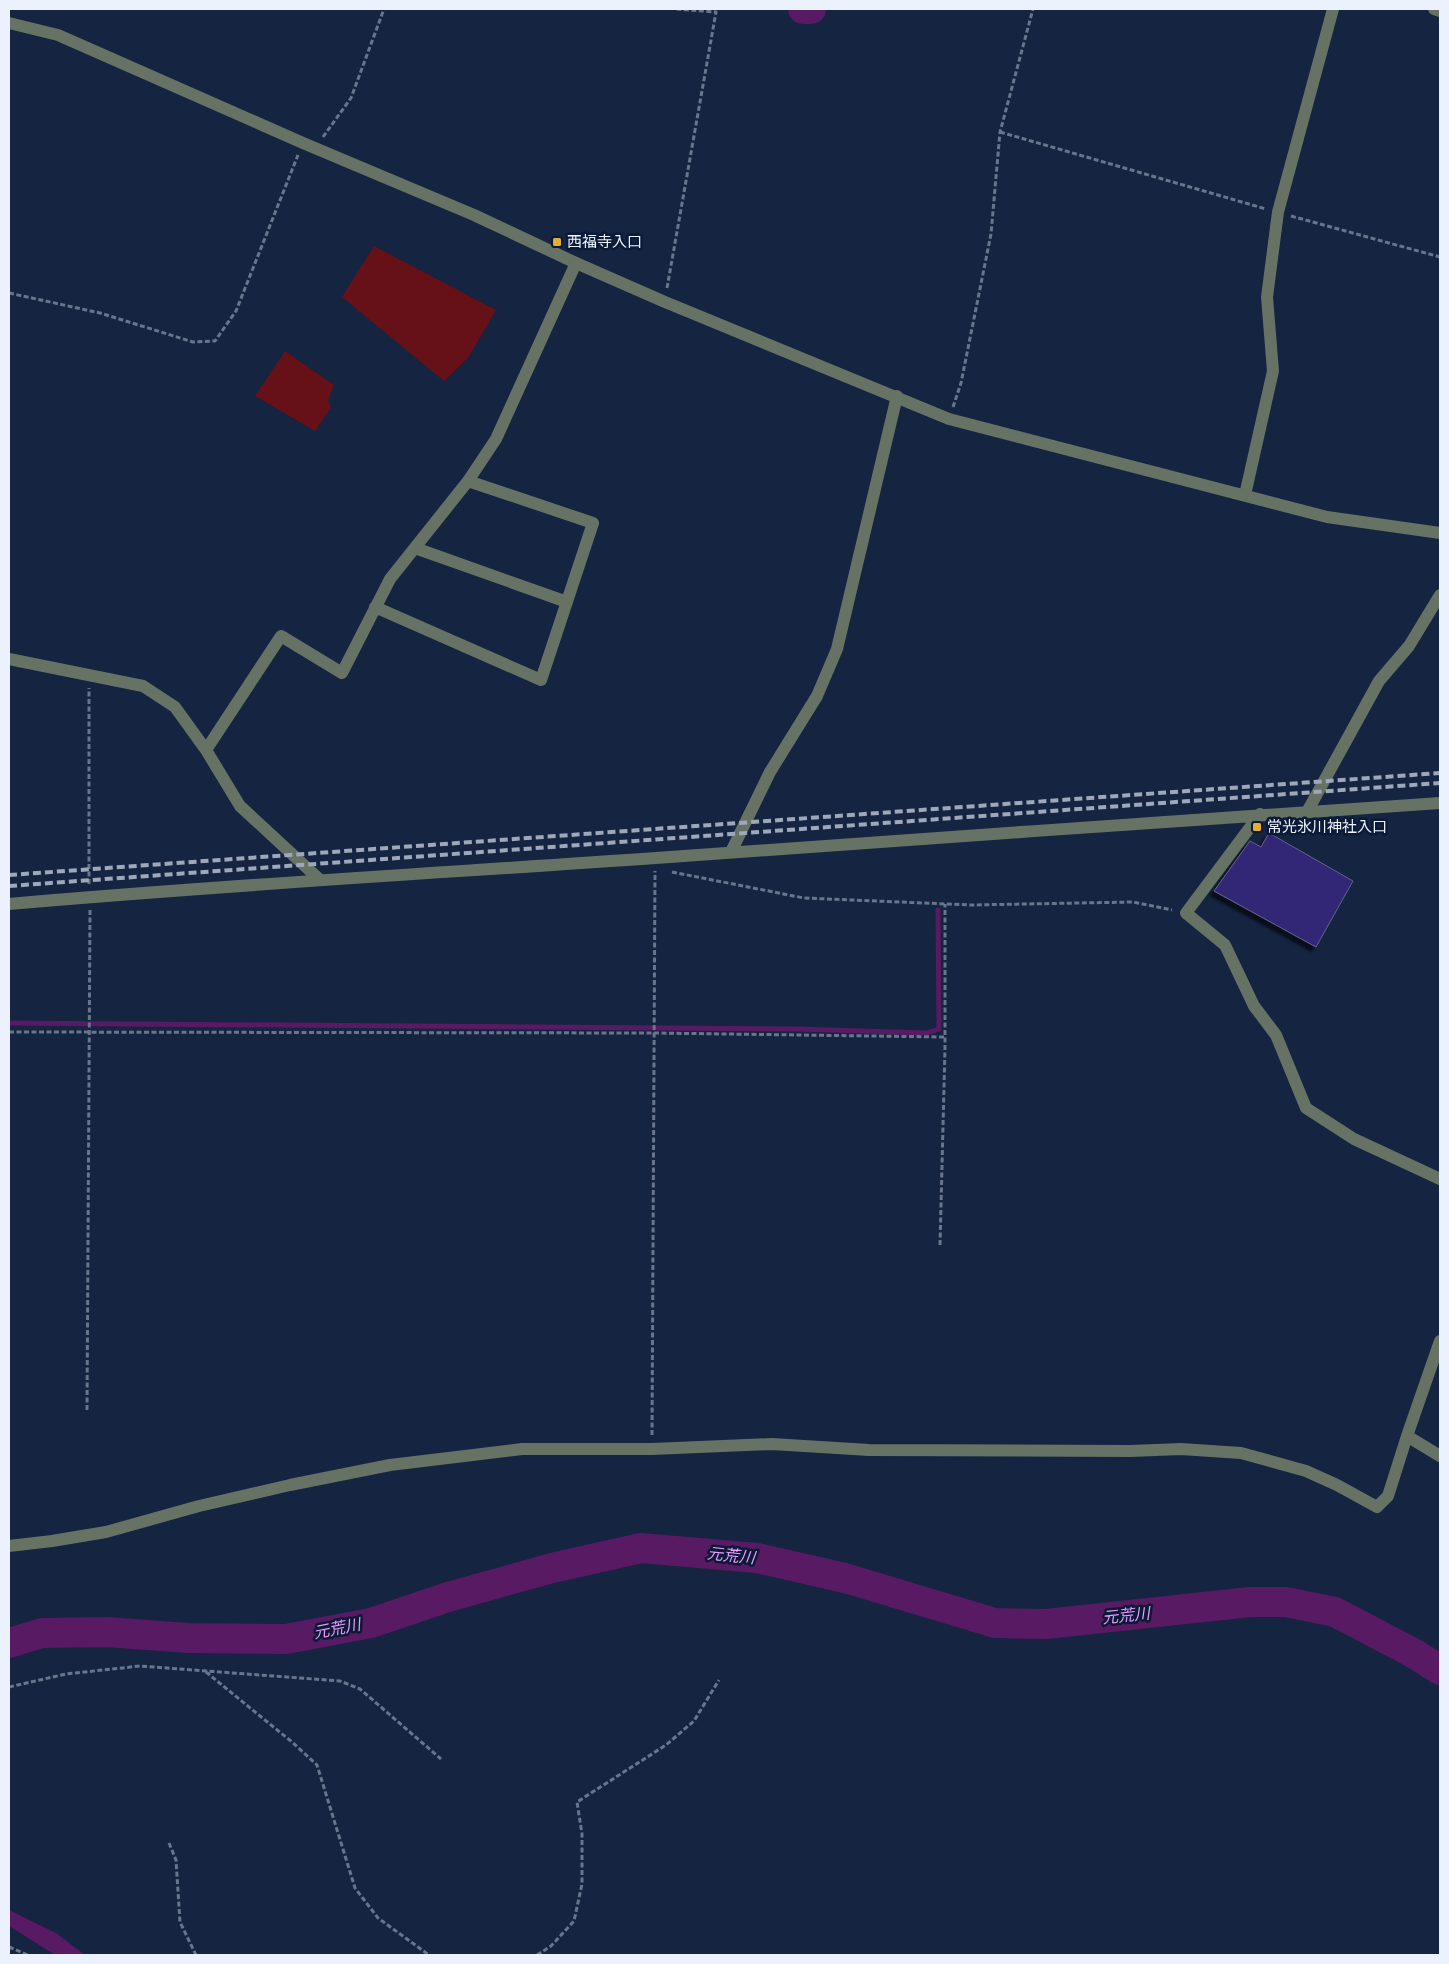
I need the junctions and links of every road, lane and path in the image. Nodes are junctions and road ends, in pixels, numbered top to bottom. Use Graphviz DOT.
graph roads {
  1 [pos="384,9"];
  2 [pos="675,9"];
  3 [pos="1033,9"];
  4 [pos="1333,9"];
  5 [pos="1434,9"];
  6 [pos="717,10"];
  7 [pos="1440,10"];
  8 [pos="9,23"];
  9 [pos="1000,132"];
  10 [pos="309,145"];
  11 [pos="1278,212"];
  12 [pos="1440,257"];
  13 [pos="576,263"];
  14 [pos="9,293"];
  15 [pos="664,302"];
  16 [pos="898,396"];
  17 [pos="949,419"];
  18 [pos="468,481"];
  19 [pos="1245,495"];
  20 [pos="1440,533"];
  21 [pos="415,548"];
  22 [pos="1440,596"];
  23 [pos="567,602"];
  24 [pos="375,607"];
  25 [pos="9,659"];
  26 [pos="89,675"];
  27 [pos="206,750"];
  28 [pos="1440,803"];
  29 [pos="1307,812"];
  30 [pos="1260,814"];
  31 [pos="731,852"];
  32 [pos="655,858"];
  33 [pos="319,879"];
  34 [pos="90,897"];
  35 [pos="9,904"];
  36 [pos="945,904"];
  37 [pos="1186,913"];
  38 [pos="9,1032"];
  39 [pos="89,1033"];
  40 [pos="654,1033"];
  41 [pos="944,1037"];
  42 [pos="1440,1179"];
  43 [pos="940,1245"];
  44 [pos="1440,1341"];
  45 [pos="88,1410"];
  46 [pos="1407,1436"];
  47 [pos="652,1449"];
  48 [pos="1440,1456"];
  49 [pos="9,1546"];
  50 [pos="206,1672"];
  51 [pos="719,1680"];
  52 [pos="9,1687"];
  53 [pos="441,1759"];
  54 [pos="169,1843"];
  55 [pos="9,1947"];
  56 [pos="28,1955"];
  57 [pos="196,1955"];
  58 [pos="429,1955"];
  59 [pos="537,1955"];
  1 -- 10 [label="path"];
  2 -- 6 [label="path"];
  3 -- 9 [label="path"];
  4 -- 11 [label="street"];
  5 -- 7 [label="street"];
  6 -- 15 [label="path"];
  8 -- 10 [label="street"];
  9 -- 11 [label="path"];
  9 -- 17 [label="path"];
  10 -- 13 [label="street"];
  10 -- 14 [label="path"];
  11 -- 12 [label="path"];
  11 -- 19 [label="street"];
  13 -- 15 [label="street"];
  13 -- 18 [label="street"];
  15 -- 16 [label="street"];
  16 -- 17 [label="street"];
  16 -- 31 [label="street"];
  17 -- 19 [label="street"];
  18 -- 21 [label="street"];
  18 -- 23 [label="street"];
  19 -- 20 [label="street"];
  21 -- 23 [label="street"];
  21 -- 24 [label="street"];
  22 -- 29 [label="street"];
  23 -- 24 [label="street"];
  24 -- 27 [label="street"];
  25 -- 26 [label="street"];
  26 -- 27 [label="street"];
  26 -- 34 [label="path"];
  27 -- 33 [label="street"];
  28 -- 29 [label="street"];
  29 -- 30 [label="street"];
  30 -- 31 [label="street"];
  30 -- 37 [label="street"];
  31 -- 32 [label="street"];
  32 -- 33 [label="street"];
  32 -- 36 [label="path"];
  32 -- 40 [label="path"];
  33 -- 34 [label="street"];
  34 -- 35 [label="street"];
  34 -- 39 [label="path"];
  36 -- 37 [label="path"];
  36 -- 41 [label="path"];
  37 -- 42 [label="street"];
  38 -- 39 [label="path"];
  39 -- 40 [label="path"];
  39 -- 45 [label="path"];
  40 -- 41 [label="path"];
  40 -- 47 [label="path"];
  41 -- 43 [label="path"];
  44 -- 46 [label="street"];
  46 -- 47 [label="street"];
  46 -- 48 [label="street"];
  47 -- 49 [label="street"];
  50 -- 52 [label="path"];
  50 -- 53 [label="path"];
  50 -- 58 [label="path"];
  51 -- 59 [label="path"];
  54 -- 57 [label="path"];
  55 -- 56 [label="path"];
}
